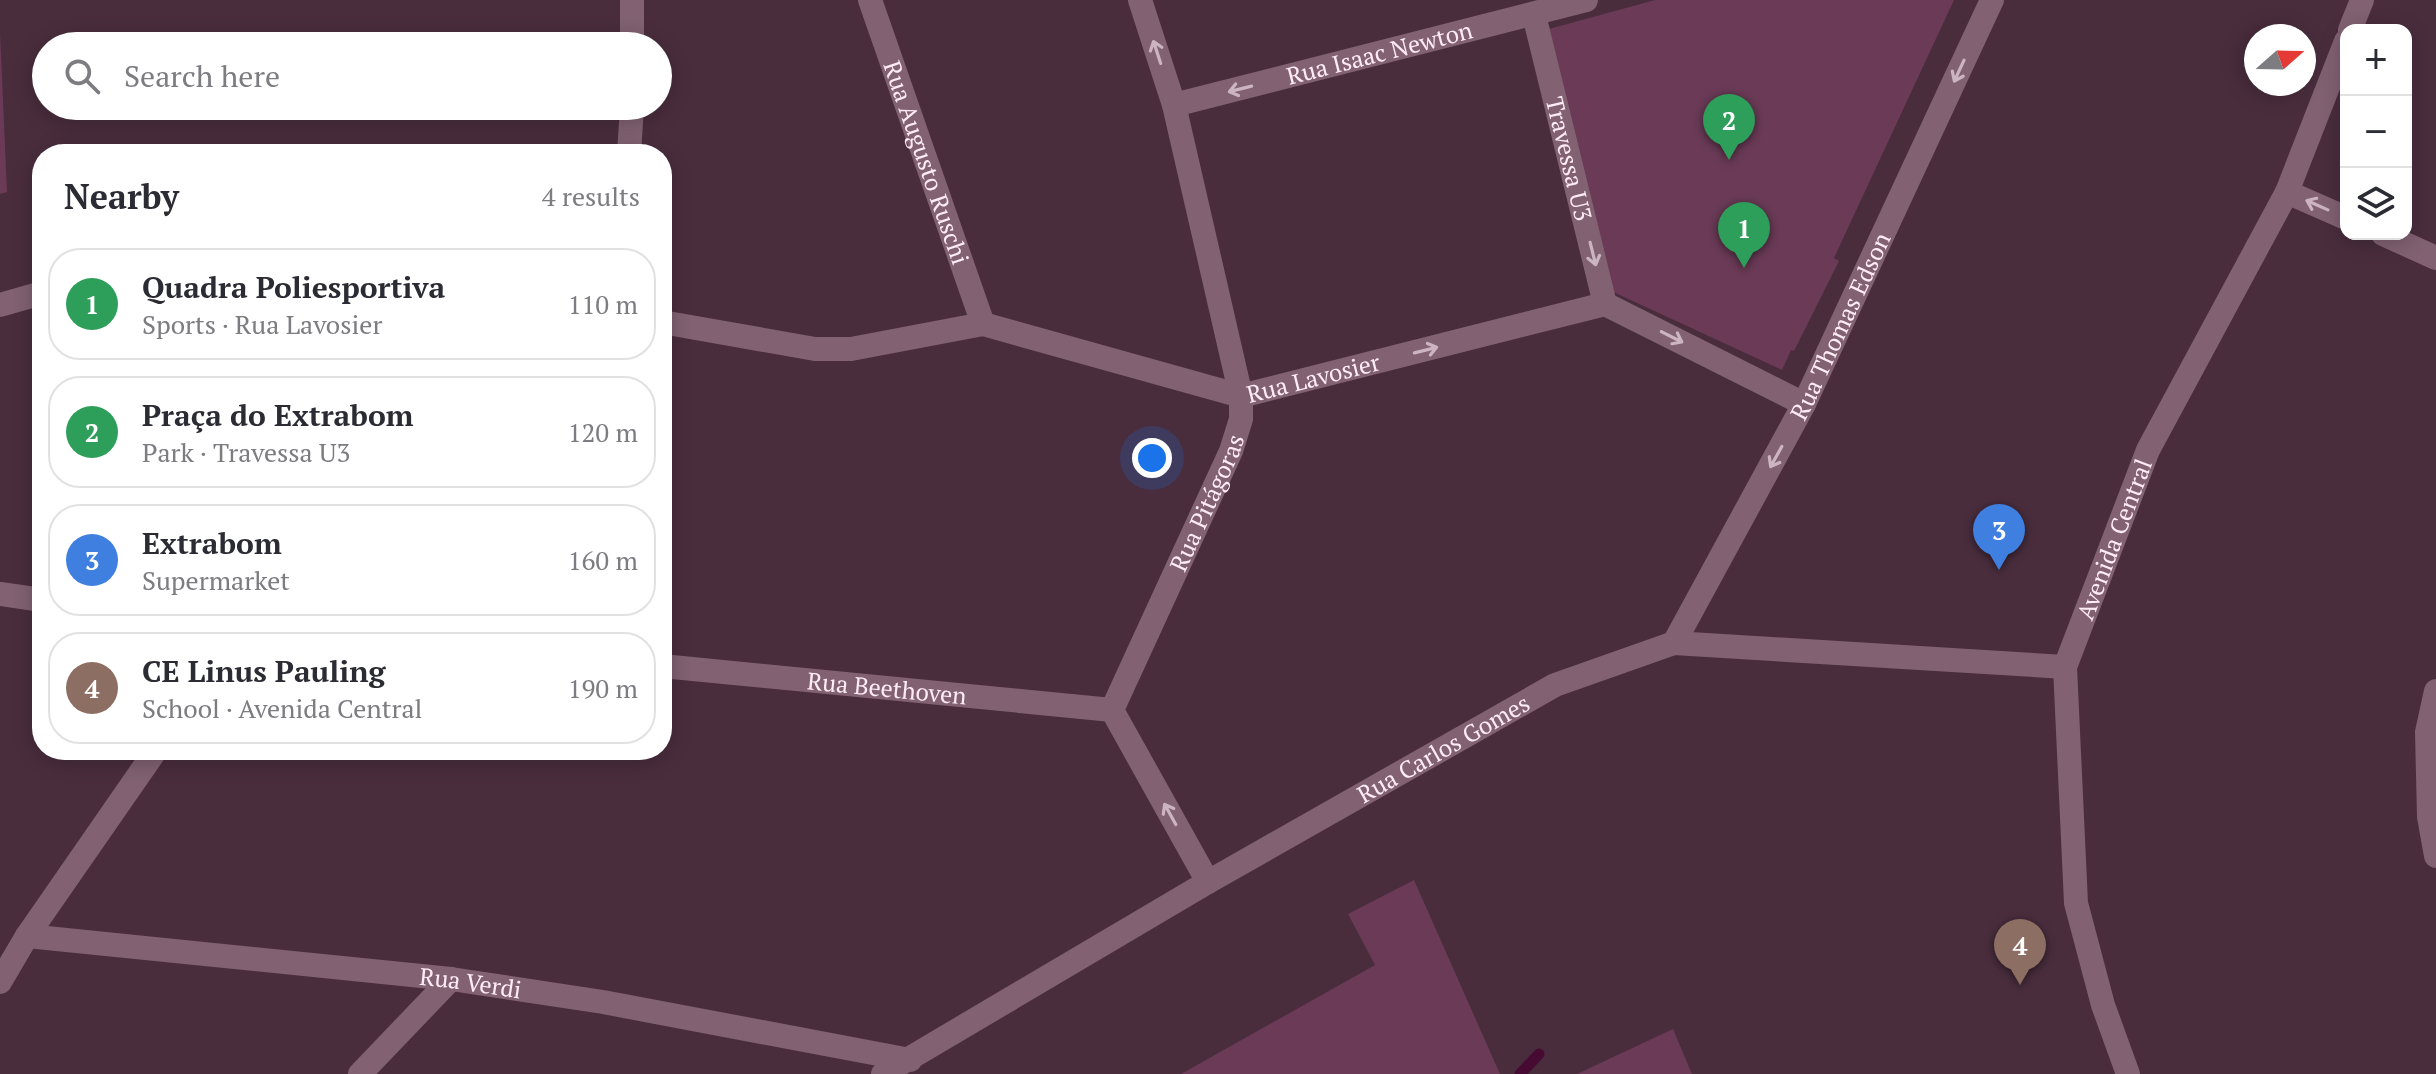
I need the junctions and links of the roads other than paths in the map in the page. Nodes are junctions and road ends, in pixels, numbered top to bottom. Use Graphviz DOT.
graph roads {
  1 [pos="632,0"];
  2 [pos="870,0"];
  3 [pos="1140,0"];
  4 [pos="1586,0"];
  5 [pos="1992,0"];
  6 [pos="2362,0"];
  7 [pos="1534,15"];
  8 [pos="2352,24"];
  9 [pos="632,32"];
  10 [pos="2340,56"];
  11 [pos="1174,105"];
  12 [pos="631,120"];
  13 [pos="630,144"];
  14 [pos="2287,192"];
  15 [pos="2340,215"];
  16 [pos="2396,240"];
  17 [pos="2436,258"];
  18 [pos="32,296"];
  19 [pos="1605,304"];
  20 [pos="0,305"];
  21 [pos="672,324"];
  22 [pos="983,324"];
  23 [pos="1241,396"];
  24 [pos="1804,404"];
  25 [pos="0,594"];
  26 [pos="32,599"];
  27 [pos="1674,643"];
  28 [pos="672,667"];
  29 [pos="2065,667"];
  30 [pos="2436,691"];
  31 [pos="1112,710"];
  32 [pos="2432,731"];
  33 [pos="149,760"];
  34 [pos="2436,856"];
  35 [pos="1208,882"];
  36 [pos="27,936"];
  37 [pos="451,979"];
  38 [pos="0,982"];
  39 [pos="910,1060"];
  40 [pos="360,1074"];
  41 [pos="883,1074"];
  42 [pos="2128,1074"];
  1 -- 9 [label="street"];
  2 -- 22 [label="street, Rua Augusto Ruschi"];
  11 -- 3 [label="street, Rua Pitágoras, one-way"];
  4 -- 7 [label="street, Rua Isaac Newton"];
  5 -- 24 [label="street, Rua Thomas Edson, one-way"];
  6 -- 8 [label="street"];
  7 -- 11 [label="street, Rua Isaac Newton, one-way"];
  7 -- 19 [label="street, Travessa U3, one-way"];
  10 -- 14 [label="street, Avenida Central"];
  11 -- 23 [label="street, Rua Pitágoras"];
  12 -- 13 [label="street"];
  15 -- 14 [label="street, one-way"];
  14 -- 29 [label="street, Avenida Central"];
  16 -- 17 [label="street"];
  18 -- 20 [label="street"];
  23 -- 19 [label="street, Rua Lavosier, one-way"];
  19 -- 24 [label="street, one-way"];
  21 -- 22 [label="street, Rua Lavosier"];
  22 -- 23 [label="street, Rua Lavosier"];
  23 -- 31 [label="street, Rua Pitágoras"];
  24 -- 27 [label="street, Rua Thomas Edson, one-way"];
  25 -- 26 [label="street"];
  27 -- 29 [label="street, Rua Carlos Gomes"];
  27 -- 35 [label="street, Rua Carlos Gomes"];
  28 -- 31 [label="street, Rua Beethoven"];
  29 -- 42 [label="street, Avenida Central"];
  30 -- 32 [label="street"];
  35 -- 31 [label="street, one-way"];
  32 -- 34 [label="street"];
  33 -- 36 [label="street"];
  35 -- 39 [label="street, Rua Carlos Gomes"];
  36 -- 37 [label="street, Rua Verdi"];
  36 -- 38 [label="street"];
  37 -- 39 [label="street, Rua Verdi"];
  37 -- 40 [label="street"];
  39 -- 41 [label="street, Rua Carlos Gomes"];
}
